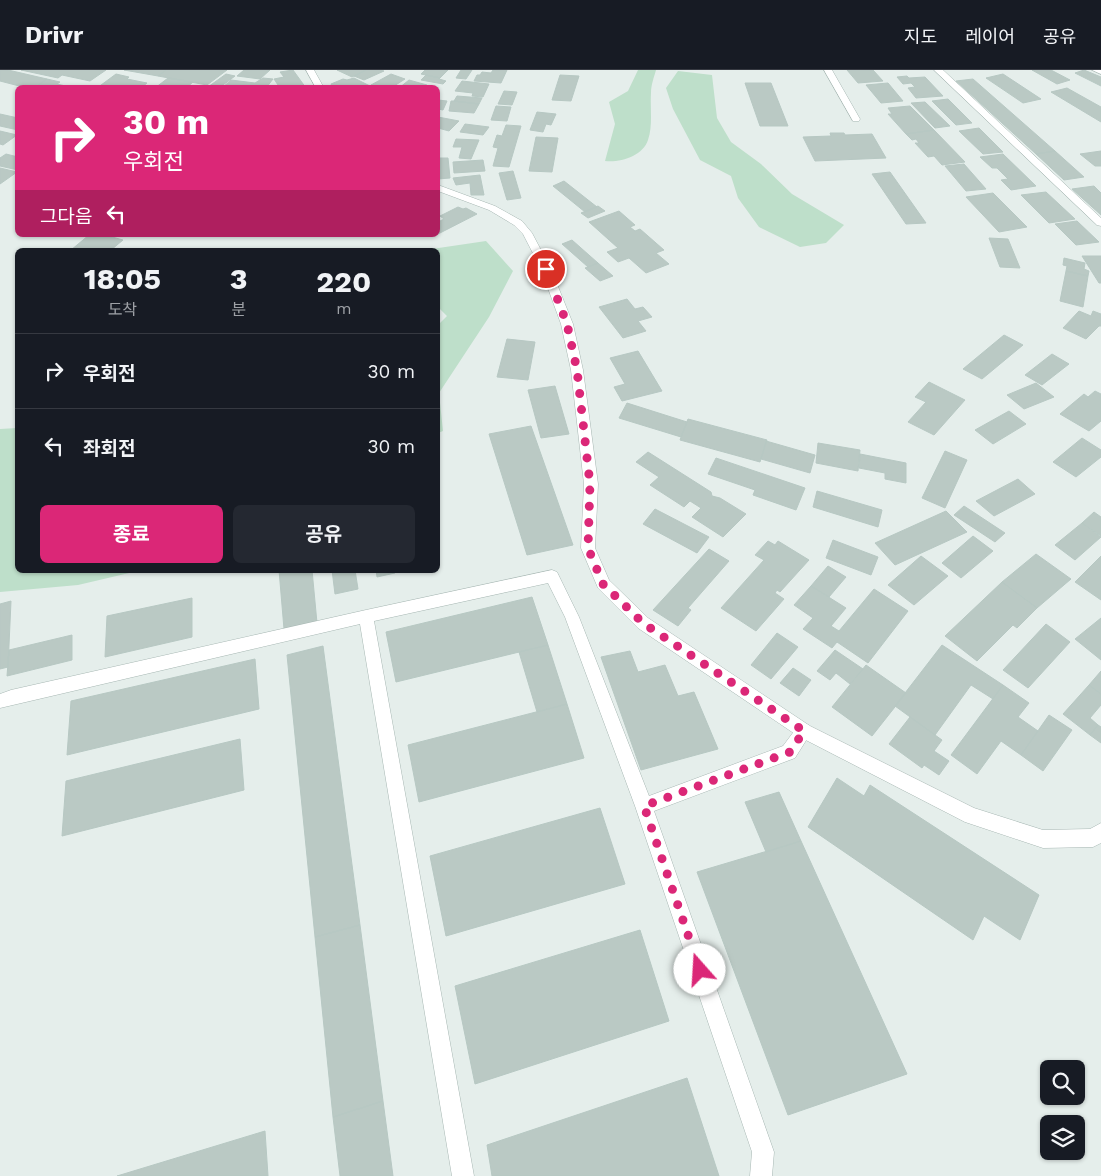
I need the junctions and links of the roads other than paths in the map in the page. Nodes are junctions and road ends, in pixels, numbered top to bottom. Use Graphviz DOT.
graph roads {
  1 [pos="310,70"];
  2 [pos="828,70"];
  3 [pos="938,70"];
  4 [pos="1096,70"];
  5 [pos="1101,72"];
  6 [pos="318,85"];
  7 [pos="856,119"];
  8 [pos="440,189"];
  9 [pos="1101,223"];
  10 [pos="366,616"];
  11 [pos="0,701"];
  12 [pos="804,731"];
  13 [pos="644,806"];
  14 [pos="1101,832"];
  15 [pos="463,1176"];
  16 [pos="761,1176"];
  1 -- 6 [label="street"];
  2 -- 7 [label="street"];
  3 -- 9 [label="street"];
  4 -- 5 [label="street"];
  8 -- 12 [label="street"];
  10 -- 11 [label="street"];
  10 -- 13 [label="street"];
  10 -- 15 [label="street"];
  12 -- 13 [label="street"];
  12 -- 14 [label="street"];
  13 -- 16 [label="street"];
}
